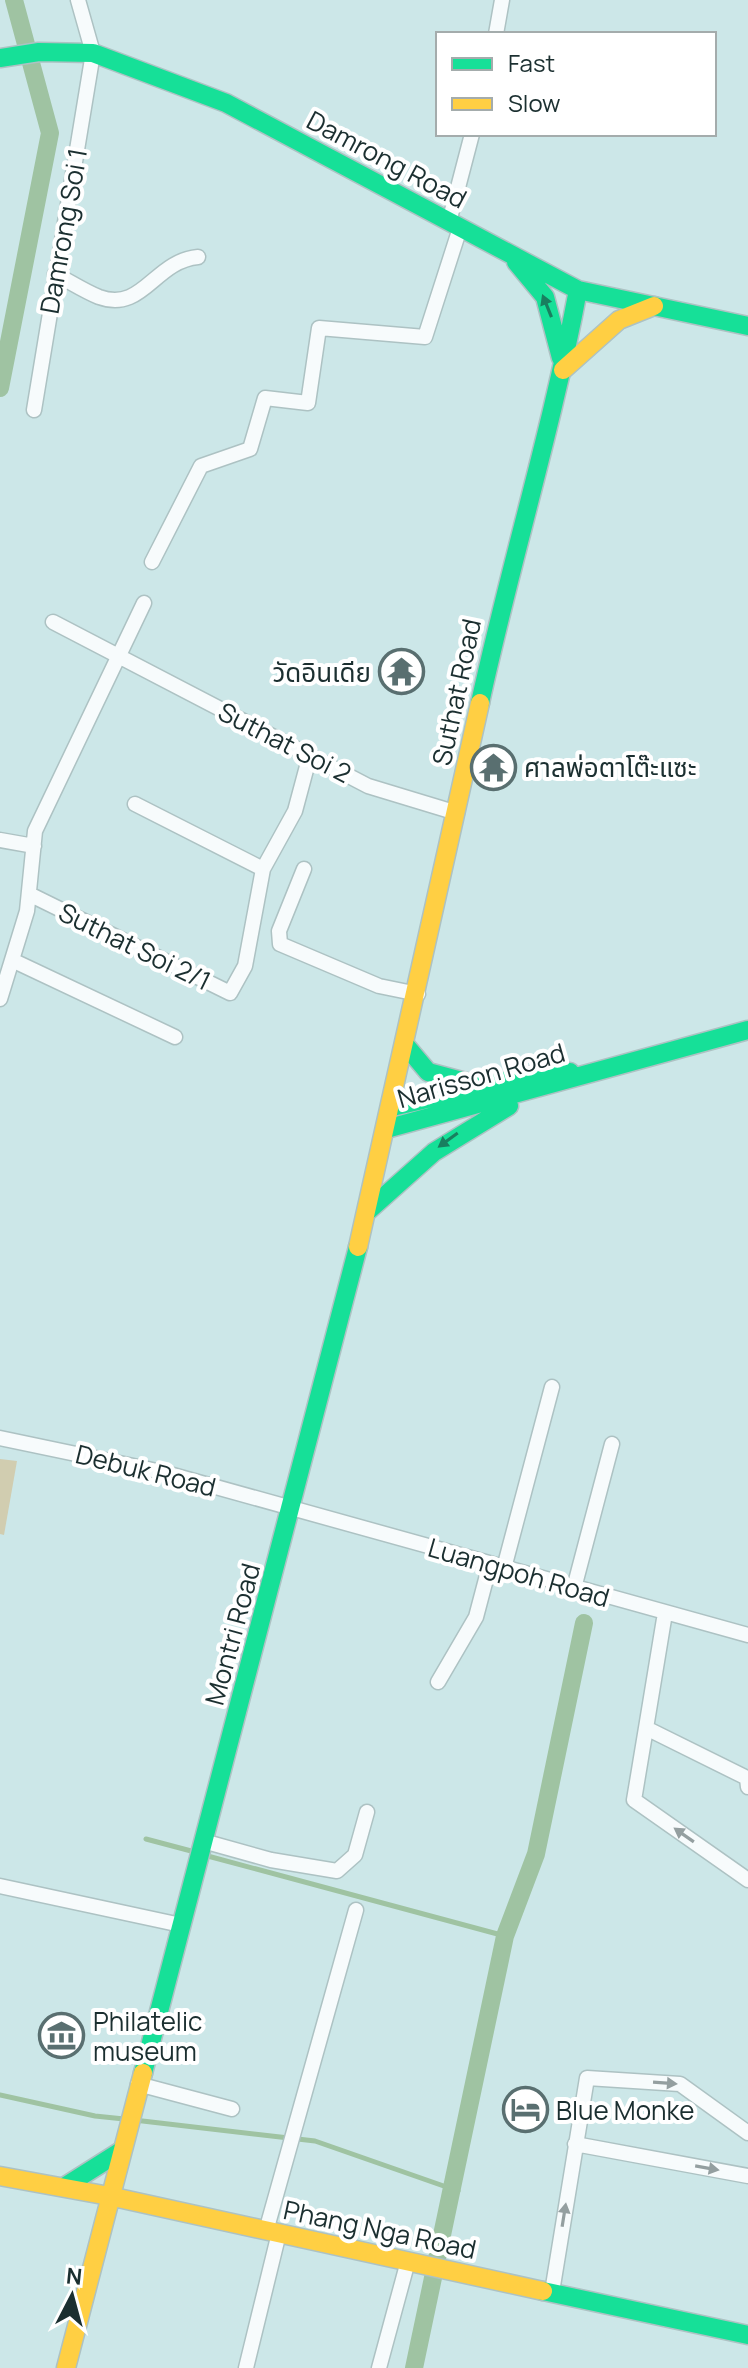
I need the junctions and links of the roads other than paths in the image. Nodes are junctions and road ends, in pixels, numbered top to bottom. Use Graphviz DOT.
graph roads {
  1 [pos="78,0"];
  2 [pos="502,0"];
  3 [pos="496,32"];
  4 [pos="93,53"];
  5 [pos="0,58"];
  6 [pos="472,136"];
  7 [pos="454,225"];
  8 [pos="509,254"];
  9 [pos="198,257"];
  10 [pos="55,274"];
  11 [pos="578,290"];
  12 [pos="654,306"];
  13 [pos="748,326"];
  14 [pos="563,370"];
  15 [pos="34,410"];
  16 [pos="152,562"];
  17 [pos="144,603"];
  18 [pos="53,622"];
  19 [pos="118,656"];
  20 [pos="310,755"];
  21 [pos="135,804"];
  22 [pos="457,813"];
  23 [pos="0,840"];
  24 [pos="34,846"];
  25 [pos="263,869"];
  26 [pos="304,869"];
  27 [pos="29,894"];
  28 [pos="14,961"];
  29 [pos="418,994"];
  30 [pos="0,999"];
  31 [pos="748,1030"];
  32 [pos="175,1037"];
  33 [pos="407,1047"];
  34 [pos="590,1070"];
  35 [pos="487,1085"];
  36 [pos="541,1090"];
  37 [pos="392,1107"];
  38 [pos="386,1129"];
  39 [pos="368,1211"];
  40 [pos="552,1387"];
  41 [pos="0,1438"];
  42 [pos="612,1444"];
  43 [pos="291,1507"];
  44 [pos="497,1566"];
  45 [pos="574,1588"];
  46 [pos="665,1613"];
  47 [pos="748,1635"];
  48 [pos="438,1682"];
  49 [pos="646,1728"];
  50 [pos="748,1787"];
  51 [pos="367,1812"];
  52 [pos="203,1842"];
  53 [pos="748,1880"];
  54 [pos="0,1886"];
  55 [pos="356,1910"];
  56 [pos="181,1925"];
  57 [pos="138,2084"];
  58 [pos="232,2109"];
  59 [pos="748,2133"];
  60 [pos="575,2144"];
  61 [pos="121,2151"];
  62 [pos="0,2176"];
  63 [pos="748,2176"];
  64 [pos="64,2187"];
  65 [pos="109,2196"];
  66 [pos="273,2232"];
  67 [pos="409,2261"];
  68 [pos="552,2292"];
  69 [pos="748,2335"];
  70 [pos="66,2368"];
  71 [pos="246,2368"];
  72 [pos="379,2368"];
  1 -- 4 [label="street"];
  2 -- 3 [label="street"];
  4 -- 5 [label="street, Damrong Road"];
  4 -- 7 [label="street, Damrong Road"];
  4 -- 10 [label="street, Damrong Soi 1"];
  6 -- 7 [label="street"];
  7 -- 8 [label="street, Damrong Road"];
  7 -- 16 [label="street"];
  8 -- 11 [label="street, Damrong Road"];
  14 -- 8 [label="street, one-way"];
  9 -- 10 [label="street"];
  10 -- 15 [label="street, Damrong Soi 1"];
  11 -- 12 [label="street, Damrong Road"];
  11 -- 14 [label="street, Suthat Road"];
  12 -- 13 [label="street, Damrong Road"];
  12 -- 14 [label="street"];
  14 -- 22 [label="street, Suthat Road"];
  17 -- 19 [label="street"];
  18 -- 19 [label="street, Suthat Soi 2"];
  19 -- 20 [label="street, Suthat Soi 2"];
  19 -- 24 [label="street"];
  20 -- 22 [label="street, Suthat Soi 2"];
  20 -- 25 [label="street, Suthat Soi 2/1"];
  21 -- 25 [label="street"];
  22 -- 29 [label="street, Suthat Road"];
  23 -- 24 [label="street"];
  24 -- 27 [label="street"];
  25 -- 27 [label="street, Suthat Soi 2/1"];
  26 -- 29 [label="street"];
  27 -- 28 [label="street"];
  28 -- 30 [label="street"];
  28 -- 32 [label="street"];
  29 -- 33 [label="street, Suthat Road"];
  31 -- 34 [label="street, Narisson Road"];
  33 -- 35 [label="street"];
  33 -- 37 [label="street, Suthat Road"];
  34 -- 35 [label="street, Narisson Road"];
  34 -- 36 [label="street, Narisson Road"];
  35 -- 37 [label="street, Narisson Road"];
  36 -- 38 [label="street, Narisson Road"];
  36 -- 39 [label="street, one-way"];
  37 -- 38 [label="street, Suthat Road"];
  38 -- 39 [label="street, Montri Road"];
  39 -- 43 [label="street, Montri Road"];
  40 -- 44 [label="street"];
  41 -- 43 [label="street, Debuk Road"];
  42 -- 45 [label="street"];
  43 -- 44 [label="street, Luangpoh Road"];
  43 -- 52 [label="street, Montri Road"];
  44 -- 45 [label="street, Luangpoh Road"];
  44 -- 48 [label="street"];
  45 -- 46 [label="street, Luangpoh Road"];
  46 -- 47 [label="street, Luangpoh Road"];
  46 -- 49 [label="street"];
  49 -- 50 [label="street"];
  53 -- 49 [label="street, one-way"];
  51 -- 52 [label="street"];
  52 -- 56 [label="street, Montri Road"];
  54 -- 56 [label="street"];
  55 -- 66 [label="street"];
  56 -- 57 [label="street, Montri Road"];
  57 -- 58 [label="street"];
  57 -- 61 [label="street, Montri Road"];
  60 -- 59 [label="street, one-way"];
  60 -- 63 [label="street, one-way"];
  68 -- 60 [label="street, one-way"];
  61 -- 64 [label="street"];
  61 -- 65 [label="street, Montri Road"];
  62 -- 64 [label="street, Phang Nga Road"];
  64 -- 65 [label="street, Phang Nga Road"];
  65 -- 66 [label="street, Phang Nga Road"];
  65 -- 70 [label="street, Montri Road"];
  66 -- 67 [label="street, Phang Nga Road"];
  66 -- 71 [label="street"];
  67 -- 68 [label="street, Phang Nga Road"];
  67 -- 72 [label="street"];
  68 -- 69 [label="street, Phang Nga Road"];
}
